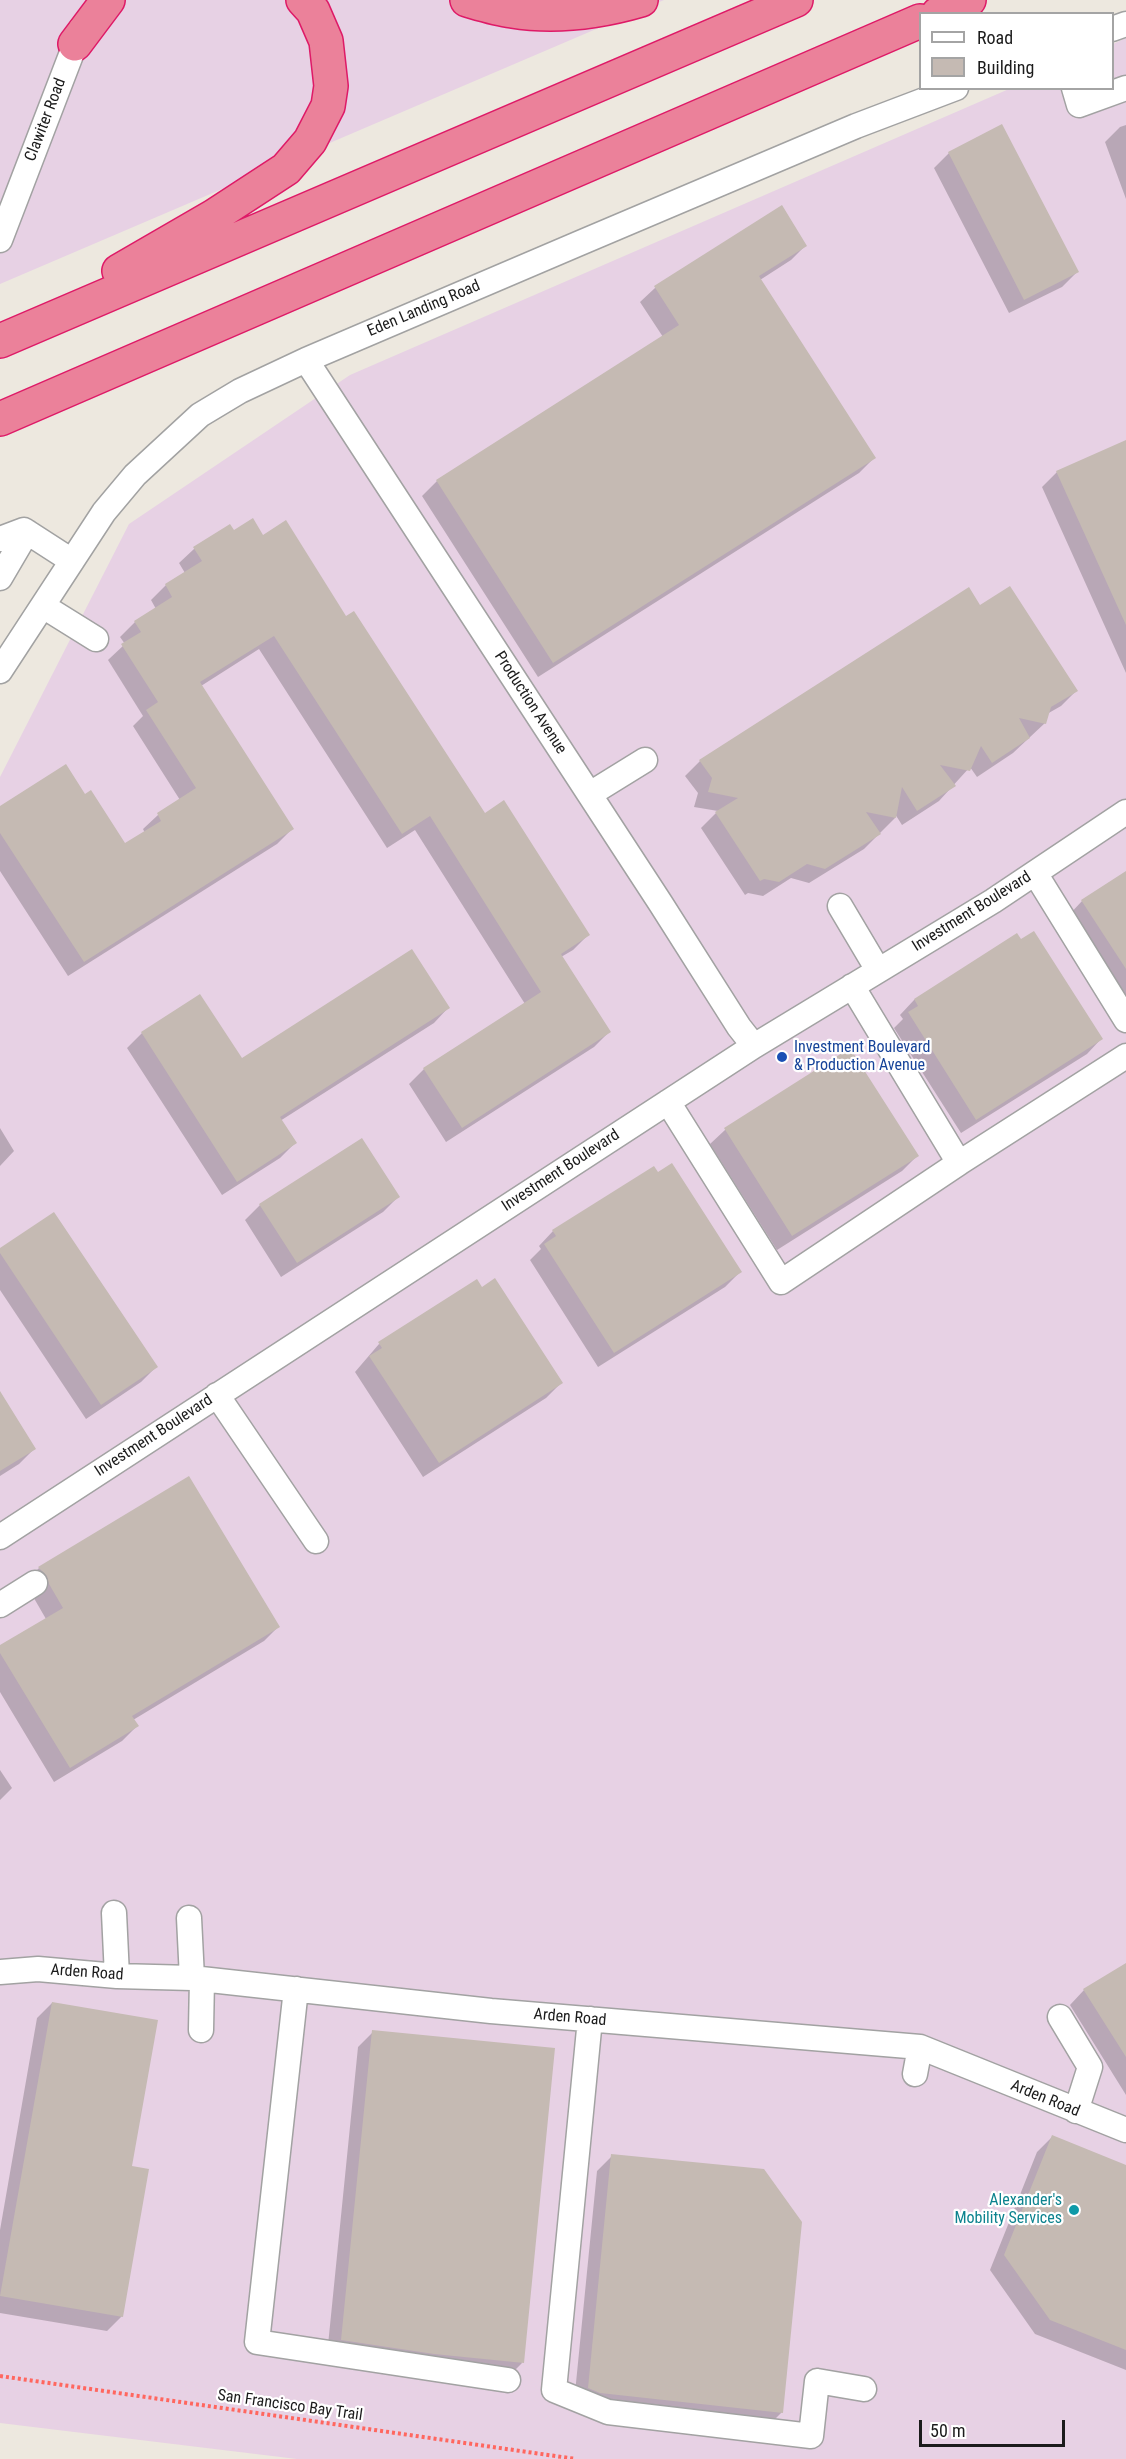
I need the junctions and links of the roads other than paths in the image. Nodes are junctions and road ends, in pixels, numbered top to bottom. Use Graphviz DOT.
graph roads {
  1 [pos="91,0"];
  2 [pos="108,0"];
  3 [pos="303,0"];
  4 [pos="467,0"];
  5 [pos="641,0"];
  6 [pos="796,0"];
  7 [pos="969,0"];
  8 [pos="942,12"];
  9 [pos="919,22"];
  10 [pos="75,44"];
  11 [pos="1126,88"];
  12 [pos="951,90"];
  13 [pos="1075,90"];
  14 [pos="0,240"];
  15 [pos="0,341"];
  16 [pos="306,360"];
  17 [pos="0,419"];
  18 [pos="27,532"];
  19 [pos="0,539"];
  20 [pos="72,561"];
  21 [pos="0,578"];
  22 [pos="43,606"];
  23 [pos="96,639"];
  24 [pos="0,671"];
  25 [pos="645,760"];
  26 [pos="590,794"];
  27 [pos="1126,812"];
  28 [pos="1035,873"];
  29 [pos="840,906"];
  30 [pos="878,970"];
  31 [pos="852,986"];
  32 [pos="1126,1020"];
  33 [pos="754,1046"];
  34 [pos="1126,1056"];
  35 [pos="668,1102"];
  36 [pos="958,1163"];
  37 [pos="217,1395"];
  38 [pos="0,1537"];
  39 [pos="316,1541"];
  40 [pos="35,1583"];
  41 [pos="0,1605"];
  42 [pos="114,1913"];
  43 [pos="189,1918"];
  44 [pos="0,1972"];
  45 [pos="117,1976"];
  46 [pos="197,1978"];
  47 [pos="296,1989"];
  48 [pos="1060,2017"];
  49 [pos="590,2019"];
  50 [pos="201,2030"];
  51 [pos="920,2047"];
  52 [pos="915,2074"];
  53 [pos="1076,2111"];
  54 [pos="1126,2130"];
  55 [pos="508,2380"];
  56 [pos="864,2389"];
  1 -- 10 [label="street, Clawiter Road"];
  2 -- 10 [label="highway"];
  3 -- 15 [label="highway"];
  4 -- 5 [label="highway"];
  6 -- 15 [label="highway"];
  7 -- 8 [label="highway"];
  9 -- 17 [label="highway"];
  10 -- 14 [label="street, Clawiter Road"];
  11 -- 13 [label="street"];
  12 -- 16 [label="street, Eden Landing Road"];
  16 -- 20 [label="street, Eden Landing Road"];
  16 -- 26 [label="street, Production Avenue"];
  18 -- 19 [label="street"];
  18 -- 20 [label="street"];
  18 -- 21 [label="street"];
  20 -- 22 [label="street, Eden Landing Road"];
  22 -- 23 [label="street"];
  22 -- 24 [label="street, Eden Landing Road"];
  25 -- 26 [label="street"];
  26 -- 33 [label="street, Production Avenue"];
  27 -- 28 [label="street, Investment Boulevard"];
  28 -- 30 [label="street, Investment Boulevard"];
  28 -- 32 [label="street"];
  29 -- 30 [label="street"];
  30 -- 31 [label="street, Investment Boulevard"];
  31 -- 33 [label="street, Investment Boulevard"];
  31 -- 36 [label="street"];
  33 -- 35 [label="street, Investment Boulevard"];
  34 -- 36 [label="street"];
  35 -- 36 [label="street"];
  35 -- 37 [label="street, Investment Boulevard"];
  37 -- 38 [label="street, Investment Boulevard"];
  37 -- 39 [label="street"];
  40 -- 41 [label="street"];
  42 -- 45 [label="street"];
  43 -- 46 [label="street"];
  44 -- 45 [label="street, Arden Road"];
  45 -- 46 [label="street, Arden Road"];
  46 -- 47 [label="street, Arden Road"];
  46 -- 50 [label="street"];
  47 -- 49 [label="street, Arden Road"];
  47 -- 55 [label="street"];
  48 -- 53 [label="street"];
  49 -- 51 [label="street, Arden Road"];
  49 -- 56 [label="street"];
  51 -- 52 [label="street"];
  51 -- 53 [label="street, Arden Road"];
  53 -- 54 [label="street, Arden Road"];
}
